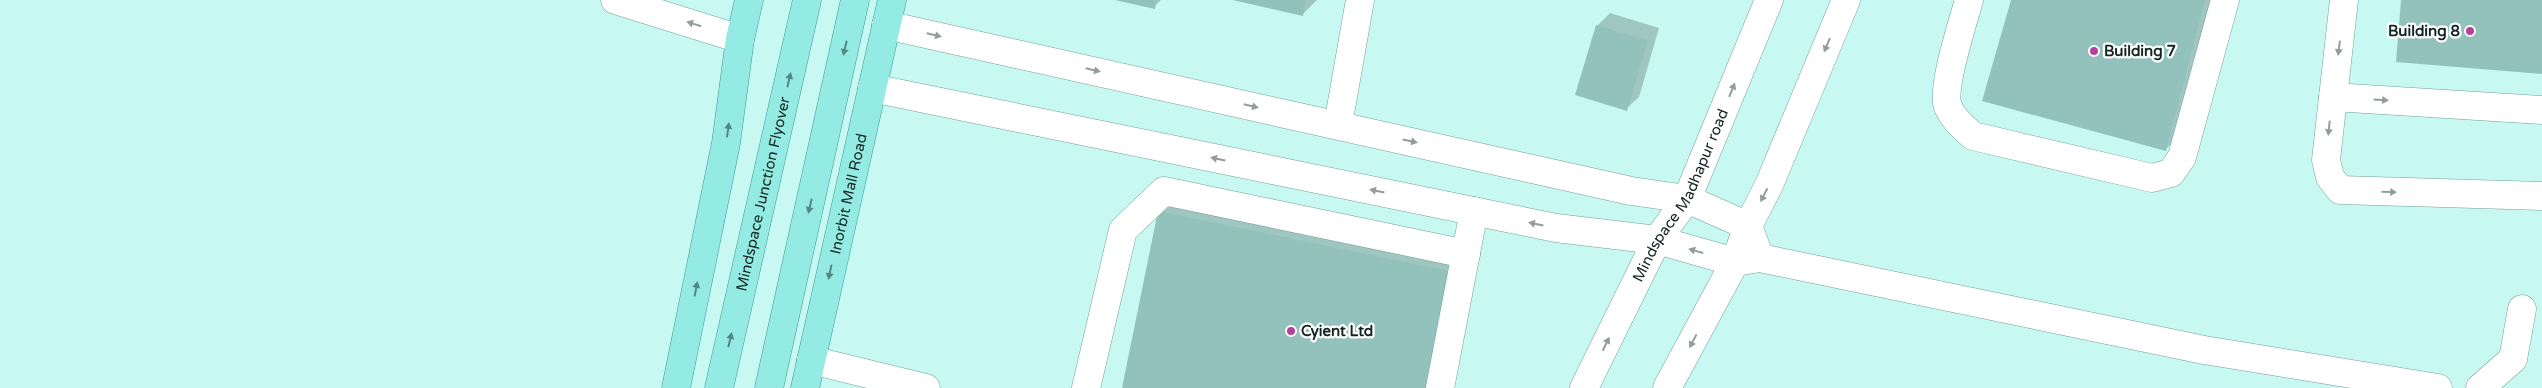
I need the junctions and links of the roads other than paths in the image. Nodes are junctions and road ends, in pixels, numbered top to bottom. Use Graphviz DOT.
graph roads {
  1 [pos="615,0"];
  2 [pos="749,0"];
  3 [pos="807,0"];
  4 [pos="856,0"];
  5 [pos="1360,0"];
  6 [pos="1769,0"];
  7 [pos="1846,0"];
  8 [pos="1968,0"];
  9 [pos="2225,0"];
  10 [pos="2344,0"];
  11 [pos="889,12"];
  12 [pos="740,39"];
  13 [pos="872,88"];
  14 [pos="2333,97"];
  15 [pos="2542,110"];
  16 [pos="1338,125"];
  17 [pos="2542,196"];
  18 [pos="1687,199"];
  19 [pos="1474,211"];
  20 [pos="1748,226"];
  21 [pos="1657,240"];
  22 [pos="1466,254"];
  23 [pos="1748,260"];
  24 [pos="2522,309"];
  25 [pos="811,360"];
  26 [pos="676,388"];
  27 [pos="720,388"];
  28 [pos="769,388"];
  29 [pos="805,388"];
  30 [pos="926,388"];
  31 [pos="1086,388"];
  32 [pos="1440,388"];
  33 [pos="1584,388"];
  34 [pos="1667,388"];
  35 [pos="2438,388"];
  36 [pos="2480,388"];
  12 -- 1 [label="street, one-way"];
  2 -- 12 [label="main road"];
  27 -- 3 [label="main road, Mindspace Junction Flyover, one-way"];
  4 -- 28 [label="main road, one-way"];
  5 -- 16 [label="street"];
  18 -- 6 [label="street, Mindspace Madhapur road, one-way"];
  7 -- 20 [label="street, one-way"];
  8 -- 9 [label="street"];
  10 -- 14 [label="street, one-way"];
  11 -- 13 [label="main road, Inorbit Mall Road"];
  11 -- 16 [label="street, one-way"];
  26 -- 12 [label="main road, one-way"];
  19 -- 13 [label="street, one-way"];
  13 -- 25 [label="main road, Inorbit Mall Road, one-way"];
  14 -- 15 [label="street, one-way"];
  14 -- 17 [label="street, one-way"];
  16 -- 18 [label="street, one-way"];
  18 -- 20 [label="street"];
  18 -- 21 [label="street, Mindspace Madhapur road"];
  21 -- 19 [label="street, one-way"];
  19 -- 22 [label="street"];
  20 -- 23 [label="street"];
  23 -- 21 [label="street, one-way"];
  33 -- 21 [label="street, Mindspace Madhapur road, one-way"];
  22 -- 31 [label="street"];
  22 -- 32 [label="street"];
  23 -- 34 [label="street, one-way"];
  23 -- 35 [label="street"];
  24 -- 36 [label="street"];
  25 -- 29 [label="main road, Inorbit Mall Road"];
  25 -- 30 [label="street"];
}
